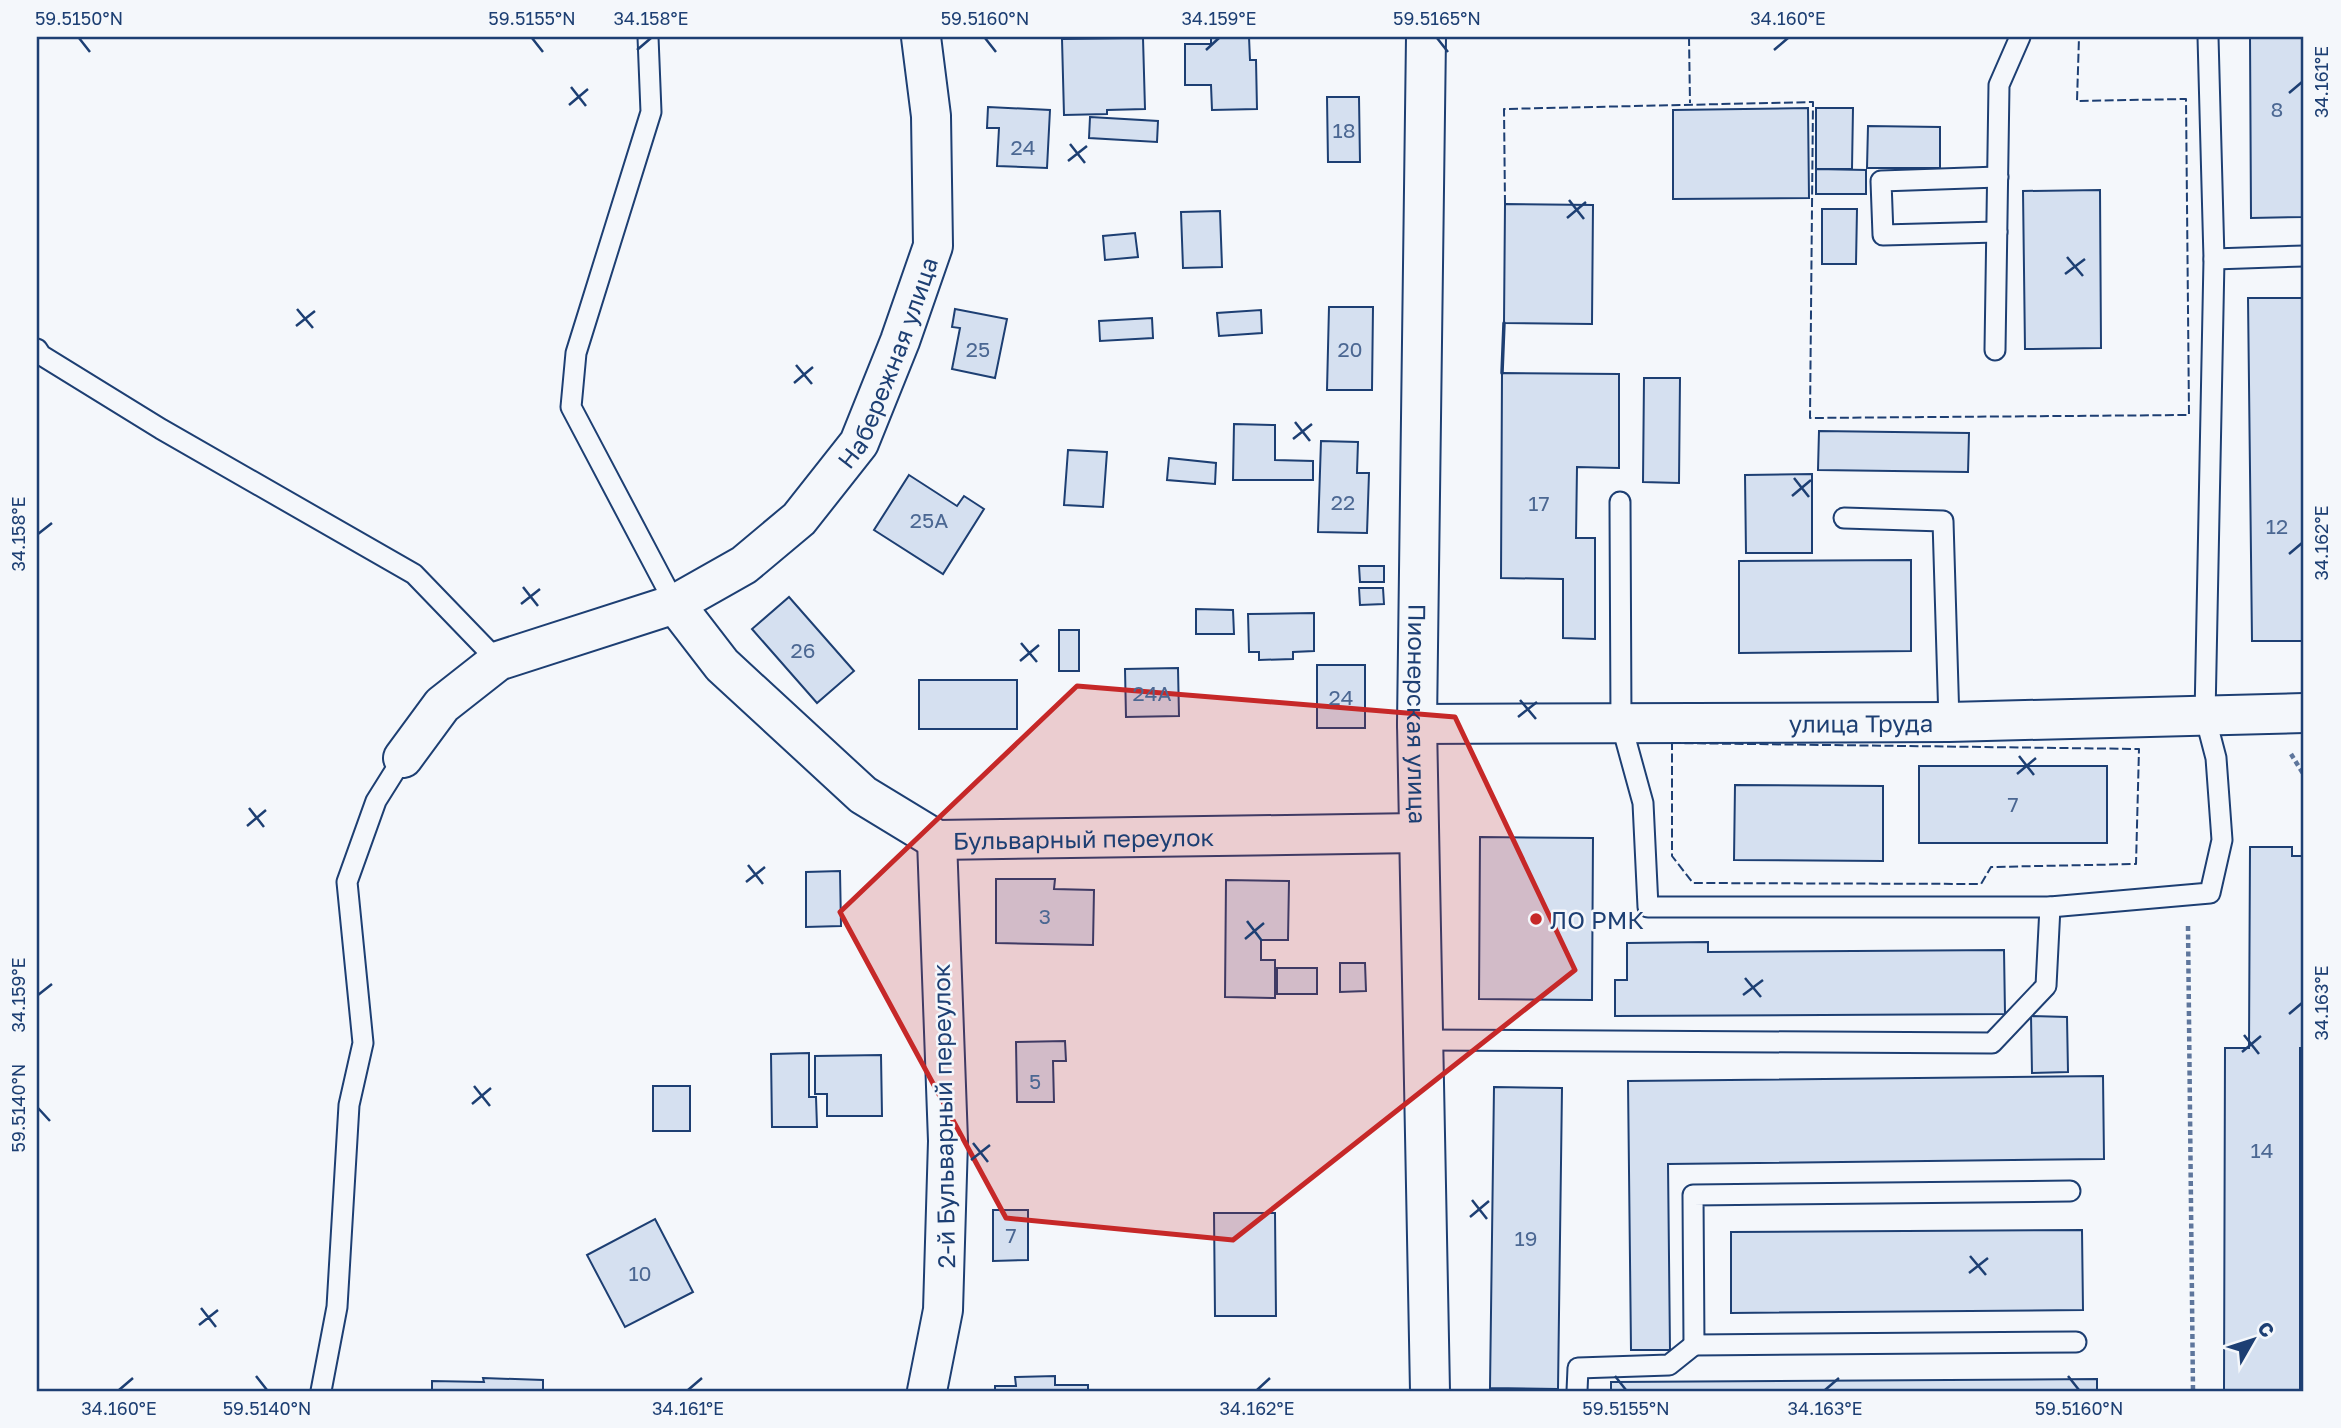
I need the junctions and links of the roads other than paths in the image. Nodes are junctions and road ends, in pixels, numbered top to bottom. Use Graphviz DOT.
graph roads {
  1 [pos="648,37"];
  2 [pos="921,37"];
  3 [pos="1426,37"];
  4 [pos="2020,37"];
  5 [pos="2208,37"];
  6 [pos="1998,177"];
  7 [pos="1997,232"];
  8 [pos="2304,256"];
  9 [pos="2214,259"];
  10 [pos="37,349"];
  11 [pos="1995,350"];
  12 [pos="1620,502"];
  13 [pos="1844,518"];
  14 [pos="675,604"];
  15 [pos="498,662"];
  16 [pos="2304,713"];
  17 [pos="2205,716"];
  18 [pos="1949,722"];
  19 [pos="1621,723"];
  20 [pos="1417,724"];
  21 [pos="403,758"];
  22 [pos="1418,833"];
  23 [pos="937,839"];
  24 [pos="2050,907"];
  25 [pos="1422,1040"];
  26 [pos="2070,1191"];
  27 [pos="2076,1342"];
  28 [pos="1694,1346"];
  29 [pos="321,1391"];
  30 [pos="927,1391"];
  31 [pos="1430,1391"];
  32 [pos="1577,1391"];
  1 -- 14 [label="lane"];
  2 -- 14 [label="street, Набережная улица"];
  3 -- 20 [label="street, Пионерская улица"];
  4 -- 6 [label="lane"];
  5 -- 9 [label="lane"];
  6 -- 7 [label="lane"];
  6 -- 7 [label="lane"];
  7 -- 11 [label="lane"];
  8 -- 9 [label="lane"];
  9 -- 17 [label="lane"];
  10 -- 15 [label="lane"];
  12 -- 19 [label="lane"];
  13 -- 18 [label="lane"];
  14 -- 15 [label="street, Набережная улица"];
  14 -- 23 [label="street, Бульварный переулок"];
  15 -- 21 [label="street, Набережная улица"];
  16 -- 17 [label="street, улица Труда"];
  17 -- 18 [label="street, улица Труда"];
  17 -- 24 [label="lane"];
  18 -- 19 [label="street, улица Труда"];
  19 -- 20 [label="street, улица Труда"];
  19 -- 24 [label="lane"];
  20 -- 22 [label="street, Пионерская улица"];
  21 -- 29 [label="lane"];
  22 -- 23 [label="street, Бульварный переулок"];
  22 -- 25 [label="street, Пионерская улица"];
  23 -- 30 [label="street, 2-й Бульварный переулок"];
  24 -- 25 [label="lane"];
  25 -- 31 [label="street, Пионерская улица"];
  26 -- 28 [label="lane"];
  27 -- 28 [label="lane"];
  28 -- 32 [label="lane"];
}
